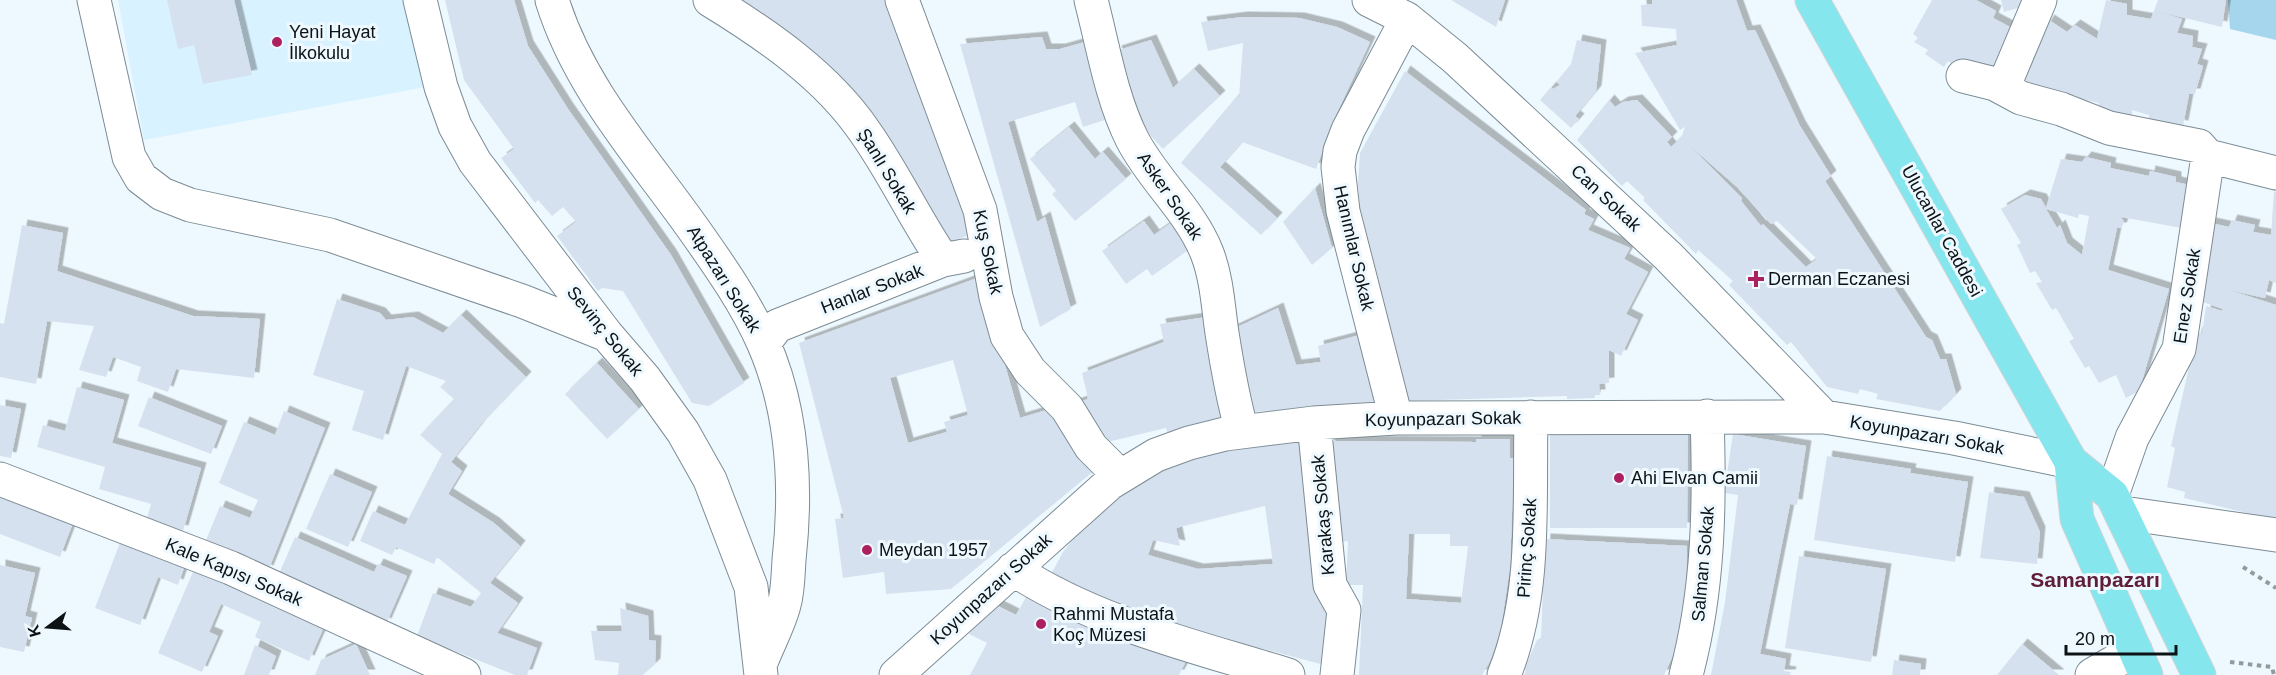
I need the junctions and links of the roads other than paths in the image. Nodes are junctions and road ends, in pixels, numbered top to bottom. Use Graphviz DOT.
graph roads {
  1 [pos="94,0"];
  2 [pos="420,0"];
  3 [pos="552,0"];
  4 [pos="710,0"];
  5 [pos="902,0"];
  6 [pos="1091,0"];
  7 [pos="1369,0"];
  8 [pos="1812,0"];
  9 [pos="2040,0"];
  10 [pos="1407,19"];
  11 [pos="1963,76"];
  12 [pos="1999,86"];
  13 [pos="2208,156"];
  14 [pos="2276,173"];
  15 [pos="989,251"];
  16 [pos="943,261"];
  17 [pos="607,335"];
  18 [pos="764,343"];
  19 [pos="1707,416"];
  20 [pos="1531,417"];
  21 [pos="1824,417"];
  22 [pos="1396,418"];
  23 [pos="1314,423"];
  24 [pos="1242,431"];
  25 [pos="2071,462"];
  26 [pos="1120,476"];
  27 [pos="0,479"];
  28 [pos="2117,504"];
  29 [pos="2276,535"];
  30 [pos="1013,569"];
  31 [pos="1216,654"];
  32 [pos="2140,662"];
  33 [pos="762,668"];
  34 [pos="2197,669"];
  35 [pos="464,675"];
  36 [pos="896,675"];
  37 [pos="1266,675"];
  38 [pos="1288,675"];
  39 [pos="1335,675"];
  40 [pos="1504,675"];
  41 [pos="1686,675"];
  42 [pos="2092,675"];
  1 -- 17 [label="street"];
  2 -- 17 [label="street, Sevinç Sokak"];
  3 -- 18 [label="street, Atpazarı Sokak"];
  4 -- 16 [label="street, Şanlı Sokak"];
  5 -- 15 [label="street, Kuş Sokak"];
  6 -- 24 [label="street, Asker Sokak"];
  7 -- 10 [label="street, Can Sokak"];
  8 -- 25 [label="main road, Ulucanlar Caddesi"];
  9 -- 12 [label="street"];
  10 -- 21 [label="street, Can Sokak"];
  10 -- 22 [label="street, Hanımlar Sokak"];
  11 -- 12 [label="street"];
  12 -- 13 [label="street"];
  13 -- 14 [label="street"];
  13 -- 28 [label="street, Enez Sokak"];
  15 -- 16 [label="street, Hanlar Sokak"];
  15 -- 26 [label="street, Kuş Sokak"];
  16 -- 18 [label="street, Hanlar Sokak"];
  17 -- 33 [label="street, Sevinç Sokak"];
  18 -- 33 [label="street, Atpazarı Sokak"];
  19 -- 20 [label="street, Koyunpazarı Sokak"];
  19 -- 21 [label="street, Koyunpazarı Sokak"];
  19 -- 41 [label="street, Salman Sokak"];
  20 -- 22 [label="street, Koyunpazarı Sokak"];
  20 -- 40 [label="street, Pirinç Sokak"];
  21 -- 25 [label="street, Koyunpazarı Sokak"];
  22 -- 23 [label="street, Koyunpazarı Sokak"];
  23 -- 24 [label="street, Koyunpazarı Sokak"];
  23 -- 39 [label="street, Karakaş Sokak"];
  24 -- 26 [label="street, Koyunpazarı Sokak"];
  25 -- 28 [label="main road, Koyunpazarı Sokak"];
  25 -- 32 [label="main road"];
  26 -- 30 [label="street, Koyunpazarı Sokak"];
  27 -- 35 [label="street, Kale Kapısı Sokak"];
  28 -- 29 [label="street"];
  28 -- 34 [label="main road, Koyunpazarı Sokak"];
  30 -- 31 [label="street"];
  30 -- 36 [label="street, Koyunpazarı Sokak"];
  31 -- 37 [label="street"];
  31 -- 38 [label="street"];
  32 -- 42 [label="street"];
}
